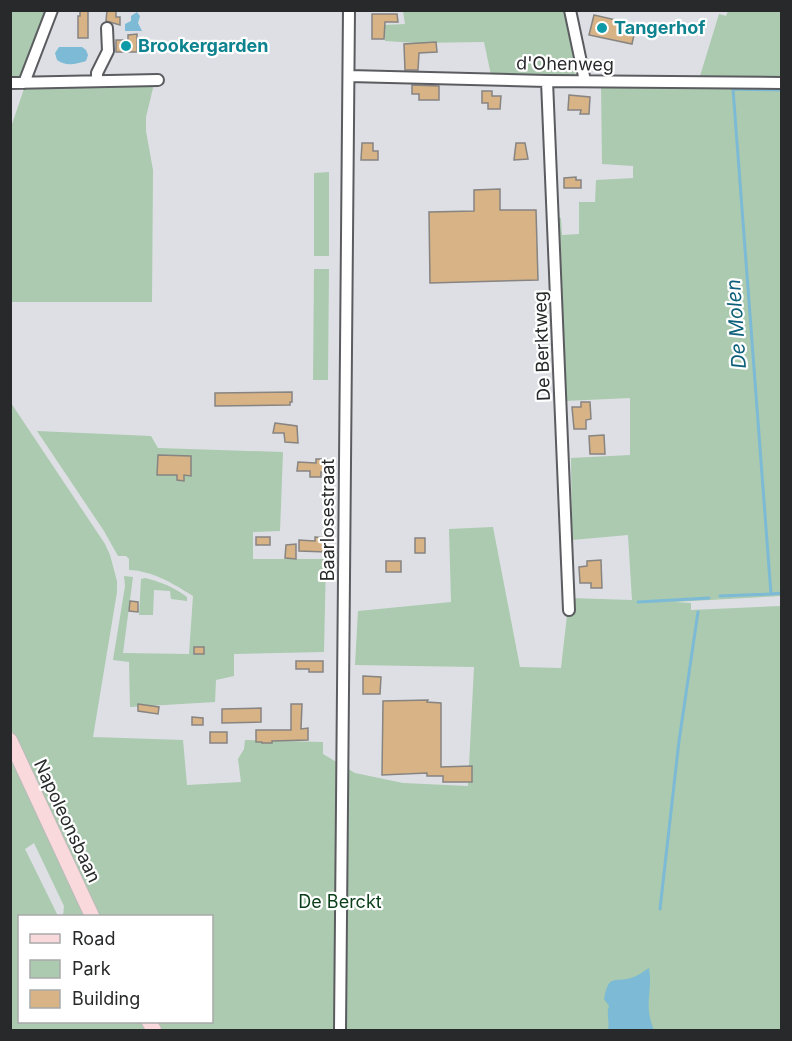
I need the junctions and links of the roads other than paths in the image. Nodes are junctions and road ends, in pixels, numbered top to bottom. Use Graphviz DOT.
graph roads {
  1 [pos="52,10"];
  2 [pos="349,10"];
  3 [pos="570,10"];
  4 [pos="107,28"];
  5 [pos="348,76"];
  6 [pos="158,80"];
  7 [pos="97,81"];
  8 [pos="547,81"];
  9 [pos="585,81"];
  10 [pos="10,83"];
  11 [pos="24,83"];
  12 [pos="782,83"];
  13 [pos="569,610"];
  14 [pos="10,740"];
  15 [pos="92,915"];
  16 [pos="340,1030"];
  1 -- 11 [label="street"];
  2 -- 5 [label="street, Baarlosestraat"];
  3 -- 9 [label="street"];
  4 -- 7 [label="street"];
  5 -- 8 [label="street, d'Ohenweg"];
  5 -- 16 [label="street, Baarlosestraat"];
  6 -- 7 [label="street"];
  7 -- 11 [label="street"];
  8 -- 9 [label="street, d'Ohenweg"];
  8 -- 13 [label="street, De Berktweg"];
  9 -- 12 [label="street, d'Ohenweg"];
  10 -- 11 [label="street"];
  14 -- 15 [label="main road, Napoleonsbaan"];
}
